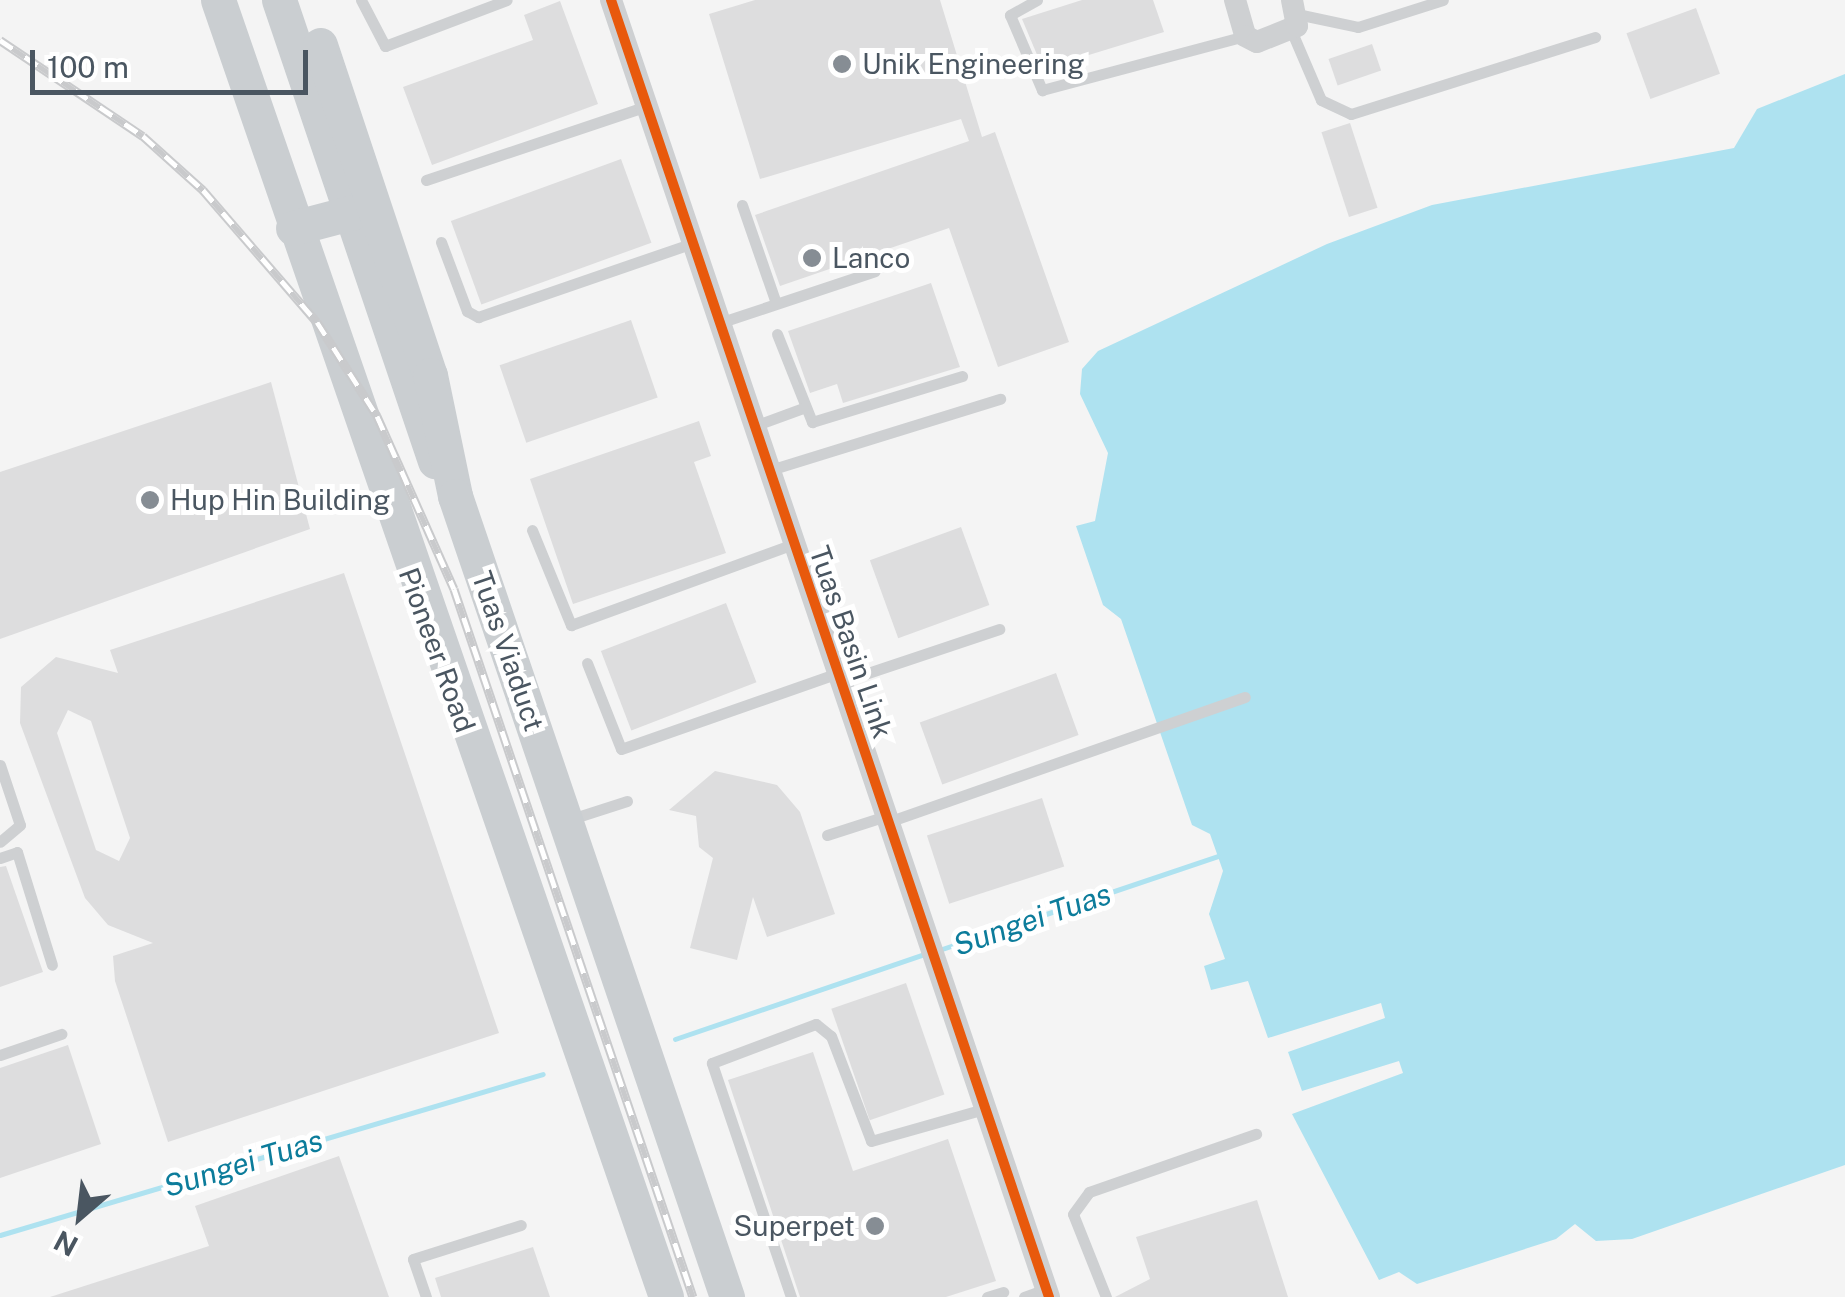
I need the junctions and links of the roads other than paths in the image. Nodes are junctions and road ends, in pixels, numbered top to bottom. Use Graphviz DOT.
graph roads {
  1 [pos="218,0"];
  2 [pos="279,0"];
  3 [pos="304,0"];
  4 [pos="361,0"];
  5 [pos="507,0"];
  6 [pos="611,0"];
  7 [pos="1037,0"];
  8 [pos="1235,0"];
  9 [pos="1443,0"];
  10 [pos="1294,15"];
  11 [pos="1245,36"];
  12 [pos="1595,37"];
  13 [pos="646,106"];
  14 [pos="426,180"];
  15 [pos="742,204"];
  16 [pos="354,212"];
  17 [pos="293,228"];
  18 [pos="440,242"];
  19 [pos="693,244"];
  20 [pos="874,271"];
  21 [pos="776,304"];
  22 [pos="720,323"];
  23 [pos="777,334"];
  24 [pos="962,376"];
  25 [pos="1000,399"];
  26 [pos="804,408"];
  27 [pos="754,426"];
  28 [pos="769,471"];
  29 [pos="532,530"];
  30 [pos="794,544"];
  31 [pos="999,629"];
  32 [pos="587,664"];
  33 [pos="839,678"];
  34 [pos="1245,697"];
  35 [pos="0,765"];
  36 [pos="627,801"];
  37 [pos="887,819"];
  38 [pos="555,825"];
  39 [pos="828,835"];
  40 [pos="0,842"];
  41 [pos="0,858"];
  42 [pos="52,965"];
  43 [pos="61,1034"];
  44 [pos="0,1055"];
  45 [pos="984,1108"];
  46 [pos="1256,1134"];
  47 [pos="520,1225"];
  48 [pos="1003,1292"];
  49 [pos="1040,1294"];
  50 [pos="426,1297"];
  51 [pos="666,1297"];
  52 [pos="714,1297"];
  53 [pos="727,1297"];
  54 [pos="791,1297"];
  55 [pos="986,1297"];
  56 [pos="1106,1297"];
  1 -- 17 [label="main road, Pioneer Road"];
  2 -- 16 [label="main road, Pioneer Road"];
  3 -- 53 [label="main road, Tuas Viaduct, bridge"];
  4 -- 5 [label="lane"];
  6 -- 13 [label="street, Tuas Basin Link"];
  7 -- 11 [label="lane"];
  8 -- 11 [label="street"];
  9 -- 10 [label="lane"];
  10 -- 11 [label="street"];
  10 -- 12 [label="lane"];
  13 -- 14 [label="lane"];
  13 -- 19 [label="street, Tuas Basin Link"];
  15 -- 21 [label="lane"];
  16 -- 17 [label="main road"];
  16 -- 38 [label="main road, Pioneer Road"];
  17 -- 51 [label="main road, Pioneer Road"];
  18 -- 19 [label="lane"];
  19 -- 22 [label="street, Tuas Basin Link"];
  20 -- 21 [label="lane"];
  21 -- 22 [label="lane"];
  22 -- 27 [label="street, Tuas Basin Link"];
  23 -- 26 [label="lane"];
  24 -- 26 [label="lane"];
  25 -- 28 [label="lane"];
  26 -- 27 [label="lane"];
  27 -- 28 [label="street, Tuas Basin Link"];
  28 -- 30 [label="street, Tuas Basin Link"];
  29 -- 30 [label="lane"];
  30 -- 33 [label="street, Tuas Basin Link"];
  31 -- 33 [label="lane"];
  32 -- 33 [label="lane"];
  33 -- 37 [label="street, Tuas Basin Link"];
  34 -- 37 [label="lane"];
  35 -- 40 [label="lane"];
  36 -- 38 [label="lane"];
  37 -- 39 [label="lane"];
  37 -- 45 [label="street, Tuas Basin Link"];
  38 -- 52 [label="main road, Pioneer Road"];
  41 -- 42 [label="lane"];
  43 -- 44 [label="lane"];
  45 -- 49 [label="street, Tuas Basin Link"];
  45 -- 54 [label="lane"];
  46 -- 56 [label="lane"];
  47 -- 50 [label="lane"];
  48 -- 55 [label="lane"];
}
